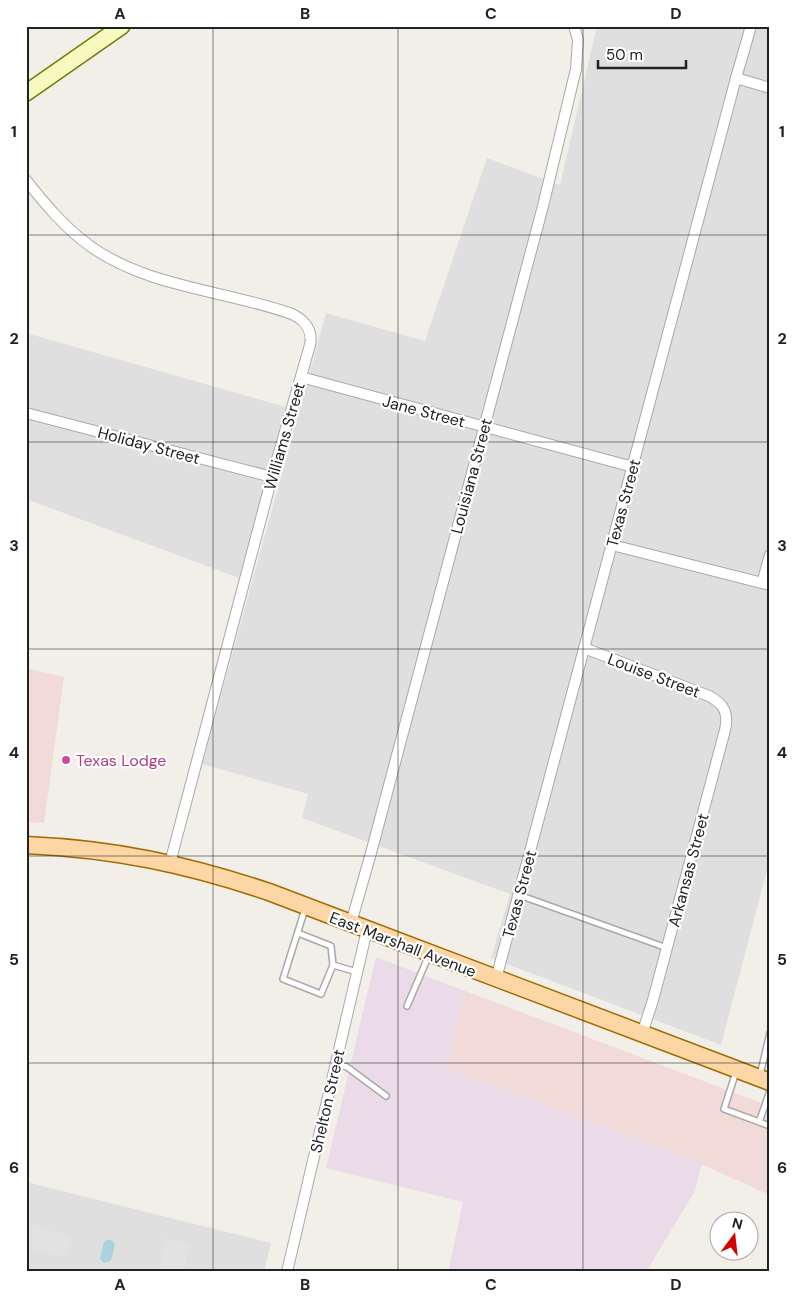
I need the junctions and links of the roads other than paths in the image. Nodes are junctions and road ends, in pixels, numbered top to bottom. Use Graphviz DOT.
graph roads {
  1 [pos="122,26"];
  2 [pos="574,26"];
  3 [pos="751,26"];
  4 [pos="736,78"];
  5 [pos="770,88"];
  6 [pos="26,93"];
  7 [pos="26,180"];
  8 [pos="301,377"];
  9 [pos="26,413"];
  10 [pos="484,427"];
  11 [pos="633,468"];
  12 [pos="272,477"];
  13 [pos="612,545"];
  14 [pos="770,555"];
  15 [pos="766,584"];
  16 [pos="584,648"];
  17 [pos="723,706"];
  18 [pos="26,845"];
  19 [pos="170,863"];
  20 [pos="519,895"];
  21 [pos="306,906"];
  22 [pos="351,923"];
  23 [pos="367,930"];
  24 [pos="298,934"];
  25 [pos="667,948"];
  26 [pos="429,954"];
  27 [pos="332,965"];
  28 [pos="357,972"];
  29 [pos="496,979"];
  30 [pos="407,1006"];
  31 [pos="770,1033"];
  32 [pos="642,1034"];
  33 [pos="336,1064"];
  34 [pos="737,1070"];
  35 [pos="766,1083"];
  36 [pos="386,1096"];
  37 [pos="759,1122"];
  38 [pos="770,1126"];
  39 [pos="287,1272"];
  1 -- 6 [label="main road"];
  2 -- 10 [label="street, Louisiana Street"];
  3 -- 4 [label="street, Texas Street"];
  4 -- 5 [label="street"];
  4 -- 11 [label="street, Texas Street"];
  7 -- 8 [label="street, Williams Street"];
  8 -- 10 [label="street, Jane Street"];
  8 -- 12 [label="street, Williams Street"];
  9 -- 12 [label="street, Holiday Street"];
  10 -- 11 [label="street, Jane Street"];
  10 -- 22 [label="street, Louisiana Street"];
  11 -- 13 [label="street, Texas Street"];
  12 -- 19 [label="street, Williams Street"];
  13 -- 15 [label="street"];
  13 -- 16 [label="street, Texas Street"];
  14 -- 15 [label="street"];
  16 -- 17 [label="street, Louise Street"];
  16 -- 20 [label="street, Texas Street"];
  17 -- 25 [label="street, Arkansas Street"];
  18 -- 19 [label="main road, East Marshall Avenue"];
  19 -- 21 [label="main road, East Marshall Avenue"];
  20 -- 25 [label="lane"];
  20 -- 29 [label="street, Texas Street"];
  21 -- 22 [label="main road, East Marshall Avenue"];
  21 -- 24 [label="lane"];
  22 -- 23 [label="main road, East Marshall Avenue"];
  23 -- 26 [label="main road, East Marshall Avenue"];
  23 -- 28 [label="street, Shelton Street"];
  24 -- 27 [label="lane"];
  24 -- 27 [label="lane"];
  25 -- 32 [label="street, Arkansas Street"];
  26 -- 29 [label="main road, East Marshall Avenue"];
  26 -- 30 [label="lane"];
  27 -- 28 [label="lane"];
  28 -- 33 [label="street, Shelton Street"];
  29 -- 32 [label="main road, East Marshall Avenue"];
  31 -- 35 [label="lane"];
  32 -- 34 [label="main road, East Marshall Avenue"];
  33 -- 36 [label="lane"];
  33 -- 39 [label="street, Shelton Street"];
  34 -- 35 [label="main road, East Marshall Avenue"];
  34 -- 37 [label="lane"];
  35 -- 37 [label="lane"];
  37 -- 38 [label="lane"];
}
